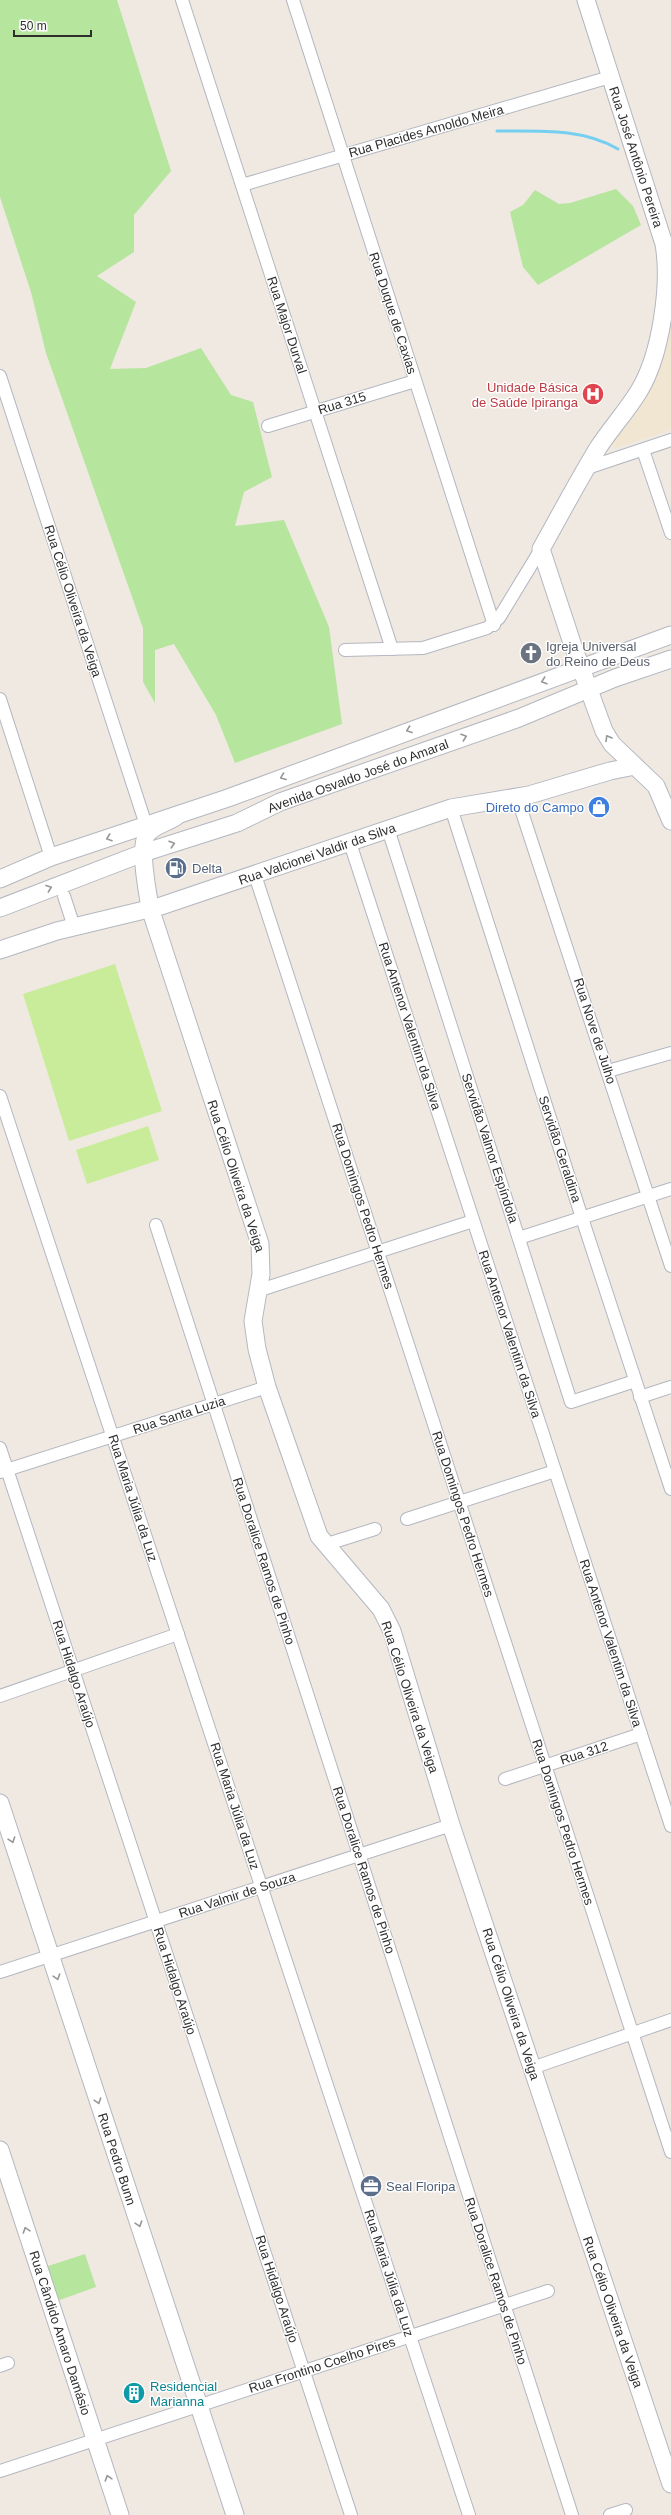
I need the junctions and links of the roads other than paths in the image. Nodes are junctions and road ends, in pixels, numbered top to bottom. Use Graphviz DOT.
graph roads {
  1 [pos="182,0"];
  2 [pos="293,0"];
  3 [pos="586,0"];
  4 [pos="610,77"];
  5 [pos="343,156"];
  6 [pos="242,185"];
  7 [pos="670,262"];
  8 [pos="0,376"];
  9 [pos="415,381"];
  10 [pos="315,411"];
  11 [pos="268,426"];
  12 [pos="671,440"];
  13 [pos="643,450"];
  14 [pos="587,468"];
  15 [pos="671,533"];
  16 [pos="541,549"];
  17 [pos="494,625"];
  18 [pos="671,635"];
  19 [pos="392,649"];
  20 [pos="346,650"];
  21 [pos="671,659"];
  22 [pos="580,667"];
  23 [pos="588,689"];
  24 [pos="0,698"];
  25 [pos="320,763"];
  26 [pos="635,766"];
  27 [pos="517,797"];
  28 [pos="280,802"];
  29 [pos="451,808"];
  30 [pos="178,814"];
  31 [pos="671,821"];
  32 [pos="146,825"];
  33 [pos="388,829"];
  34 [pos="350,843"];
  35 [pos="143,853"];
  36 [pos="51,857"];
  37 [pos="255,875"];
  38 [pos="0,879"];
  39 [pos="64,896"];
  40 [pos="21,899"];
  41 [pos="0,908"];
  42 [pos="150,908"];
  43 [pos="74,927"];
  44 [pos="0,950"];
  45 [pos="671,1053"];
  46 [pos="608,1071"];
  47 [pos="0,1096"];
  48 [pos="671,1189"];
  49 [pos="648,1196"];
  50 [pos="582,1218"];
  51 [pos="473,1221"];
  52 [pos="156,1224"];
  53 [pos="519,1238"];
  54 [pos="378,1252"];
  55 [pos="671,1266"];
  56 [pos="258,1291"];
  57 [pos="635,1381"];
  58 [pos="266,1387"];
  59 [pos="671,1387"];
  60 [pos="640,1397"];
  61 [pos="214,1404"];
  62 [pos="112,1436"];
  63 [pos="0,1448"];
  64 [pos="4,1471"];
  65 [pos="555,1471"];
  66 [pos="671,1489"];
  67 [pos="459,1502"];
  68 [pos="407,1518"];
  69 [pos="375,1529"];
  70 [pos="324,1545"];
  71 [pos="178,1634"];
  72 [pos="73,1670"];
  73 [pos="0,1696"];
  74 [pos="641,1734"];
  75 [pos="545,1766"];
  76 [pos="505,1779"];
  77 [pos="0,1803"];
  78 [pos="451,1825"];
  79 [pos="671,1826"];
  80 [pos="359,1855"];
  81 [pos="262,1887"];
  82 [pos="156,1921"];
  83 [pos="50,1956"];
  84 [pos="0,1972"];
  85 [pos="671,2020"];
  86 [pos="632,2033"];
  87 [pos="532,2068"];
  88 [pos="0,2150"];
  89 [pos="671,2152"];
  90 [pos="548,2291"];
  91 [pos="504,2306"];
  92 [pos="410,2336"];
  93 [pos="304,2371"];
  94 [pos="199,2406"];
  95 [pos="96,2440"];
  96 [pos="0,2471"];
  97 [pos="671,2484"];
  98 [pos="626,2510"];
  99 [pos="120,2515"];
  100 [pos="235,2515"];
  101 [pos="351,2515"];
  102 [pos="470,2515"];
  103 [pos="572,2515"];
  104 [pos="610,2515"];
  1 -- 6 [label="street, Rua Major Durval"];
  2 -- 5 [label="street, Rua Duque de Caxias"];
  3 -- 4 [label="main road, Rua José Antônio Pereira"];
  4 -- 5 [label="street, Rua Placides Arnoldo Meira"];
  4 -- 7 [label="main road, Rua José Antônio Pereira"];
  5 -- 6 [label="street, Rua Placides Arnoldo Meira"];
  5 -- 9 [label="street, Rua Duque de Caxias"];
  6 -- 10 [label="street, Rua Major Durval"];
  7 -- 14 [label="main road, Rua José Antônio Pereira"];
  8 -- 32 [label="street, Rua Célio Oliveira da Veiga"];
  9 -- 10 [label="street, Rua 315"];
  9 -- 17 [label="street, Rua Duque de Caxias"];
  10 -- 11 [label="street, Rua 315"];
  10 -- 19 [label="street, Rua Major Durval"];
  12 -- 13 [label="street"];
  13 -- 14 [label="street"];
  13 -- 15 [label="street"];
  14 -- 16 [label="main road, Rua José Antônio Pereira"];
  16 -- 17 [label="street"];
  16 -- 22 [label="main road"];
  17 -- 19 [label="street"];
  18 -- 22 [label="main road, Avenida Osvaldo José do Amaral"];
  19 -- 20 [label="street"];
  21 -- 23 [label="main road, Avenida Osvaldo José do Amaral"];
  22 -- 23 [label="main road"];
  22 -- 25 [label="main road, Avenida Osvaldo José do Amaral, one-way"];
  26 -- 23 [label="main road, one-way"];
  28 -- 23 [label="main road, Avenida Osvaldo José do Amaral, one-way"];
  24 -- 36 [label="street"];
  25 -- 28 [label="main road"];
  25 -- 30 [label="main road, Avenida Osvaldo José do Amaral, one-way"];
  26 -- 27 [label="main road, Rua Valcionei Valdir da Silva"];
  26 -- 31 [label="main road"];
  27 -- 29 [label="main road, Rua Valcionei Valdir da Silva"];
  27 -- 46 [label="street, Rua Nove de Julho"];
  35 -- 28 [label="main road, Avenida Osvaldo José do Amaral, one-way"];
  29 -- 33 [label="main road, Rua Valcionei Valdir da Silva"];
  29 -- 50 [label="street, Servidão Geraldina"];
  30 -- 32 [label="main road, Avenida Osvaldo José do Amaral"];
  30 -- 35 [label="main road"];
  32 -- 36 [label="main road, Avenida Osvaldo José do Amaral, one-way"];
  33 -- 34 [label="main road, Rua Valcionei Valdir da Silva"];
  33 -- 53 [label="street, Servidão Valmor Espíndola"];
  34 -- 37 [label="main road, Rua Valcionei Valdir da Silva"];
  34 -- 51 [label="street, Rua Antenor Valentim da Silva"];
  40 -- 35 [label="main road, Avenida Osvaldo José do Amaral, one-way"];
  35 -- 42 [label="main road, Rua Célio Oliveira da Veiga"];
  36 -- 38 [label="main road, Avenida Osvaldo José do Amaral"];
  36 -- 40 [label="main road"];
  37 -- 42 [label="main road, Rua Valcionei Valdir da Silva"];
  37 -- 54 [label="street, Rua Domingos Pedro Hermes"];
  39 -- 43 [label="street"];
  40 -- 41 [label="main road, Avenida Osvaldo José do Amaral"];
  42 -- 43 [label="main road, Rua Valcionei Valdir da Silva"];
  42 -- 56 [label="main road, Rua Célio Oliveira da Veiga"];
  43 -- 44 [label="main road, Rua Valcionei Valdir da Silva"];
  45 -- 46 [label="street"];
  46 -- 49 [label="street, Rua Nove de Julho"];
  47 -- 62 [label="street, Rua Maria Júlia da Luz"];
  48 -- 49 [label="street"];
  49 -- 50 [label="street"];
  49 -- 55 [label="street, Rua Nove de Julho"];
  50 -- 53 [label="street"];
  50 -- 57 [label="street, Servidão Geraldina"];
  51 -- 54 [label="street"];
  51 -- 65 [label="street, Rua Antenor Valentim da Silva"];
  52 -- 61 [label="street, Rua Doralice Ramos de Pinho"];
  53 -- 57 [label="street, Servidão Valmor Espíndola"];
  54 -- 56 [label="street"];
  54 -- 67 [label="street, Rua Domingos Pedro Hermes"];
  56 -- 58 [label="main road, Rua Célio Oliveira da Veiga"];
  57 -- 60 [label="street, Servidão Geraldina"];
  58 -- 61 [label="street, Rua Santa Luzia"];
  58 -- 70 [label="main road, Rua Célio Oliveira da Veiga"];
  59 -- 60 [label="street"];
  60 -- 66 [label="street, Servidão Geraldina"];
  61 -- 62 [label="street, Rua Santa Luzia"];
  61 -- 80 [label="street, Rua Doralice Ramos de Pinho"];
  62 -- 64 [label="street, Rua Santa Luzia"];
  62 -- 71 [label="street, Rua Maria Júlia da Luz"];
  63 -- 64 [label="street, Rua Hidalgo Araújo"];
  64 -- 72 [label="street, Rua Hidalgo Araújo"];
  65 -- 67 [label="street"];
  65 -- 74 [label="street, Rua Antenor Valentim da Silva"];
  67 -- 68 [label="street"];
  67 -- 75 [label="street, Rua Domingos Pedro Hermes"];
  69 -- 70 [label="street"];
  70 -- 78 [label="main road, Rua Célio Oliveira da Veiga"];
  71 -- 72 [label="street"];
  71 -- 81 [label="street, Rua Maria Júlia da Luz"];
  72 -- 73 [label="street"];
  72 -- 82 [label="street, Rua Hidalgo Araújo"];
  74 -- 75 [label="street, Rua 312"];
  74 -- 79 [label="street, Rua Antenor Valentim da Silva"];
  75 -- 76 [label="street, Rua 312"];
  75 -- 86 [label="street, Rua Domingos Pedro Hermes"];
  77 -- 83 [label="main road, Rua Pedro Bunn, one-way"];
  78 -- 80 [label="street, Rua Valmir de Souza"];
  78 -- 87 [label="main road, Rua Célio Oliveira da Veiga"];
  80 -- 81 [label="street, Rua Valmir de Souza"];
  80 -- 91 [label="street, Rua Doralice Ramos de Pinho"];
  81 -- 82 [label="street, Rua Valmir de Souza"];
  81 -- 92 [label="street, Rua Maria Júlia da Luz"];
  82 -- 83 [label="street, Rua Valmir de Souza"];
  82 -- 93 [label="street, Rua Hidalgo Araújo"];
  83 -- 84 [label="street, Rua Valmir de Souza"];
  83 -- 94 [label="main road, Rua Pedro Bunn, one-way"];
  85 -- 86 [label="street"];
  86 -- 87 [label="street"];
  86 -- 89 [label="street, Rua Domingos Pedro Hermes"];
  87 -- 97 [label="main road, Rua Célio Oliveira da Veiga"];
  95 -- 88 [label="main road, Rua Cândido Amaro Damásio, one-way"];
  90 -- 91 [label="street, Rua Frontino Coelho Pires"];
  91 -- 92 [label="street, Rua Frontino Coelho Pires"];
  91 -- 103 [label="street, Rua Doralice Ramos de Pinho"];
  92 -- 93 [label="street, Rua Frontino Coelho Pires"];
  92 -- 102 [label="street, Rua Maria Júlia da Luz"];
  93 -- 94 [label="street, Rua Frontino Coelho Pires"];
  93 -- 101 [label="street, Rua Hidalgo Araújo"];
  94 -- 95 [label="street, Rua Frontino Coelho Pires"];
  94 -- 100 [label="main road, Rua Pedro Bunn"];
  95 -- 96 [label="street, Rua Frontino Coelho Pires"];
  99 -- 95 [label="main road, Rua Cândido Amaro Damásio, one-way"];
  98 -- 104 [label="street"];
}
